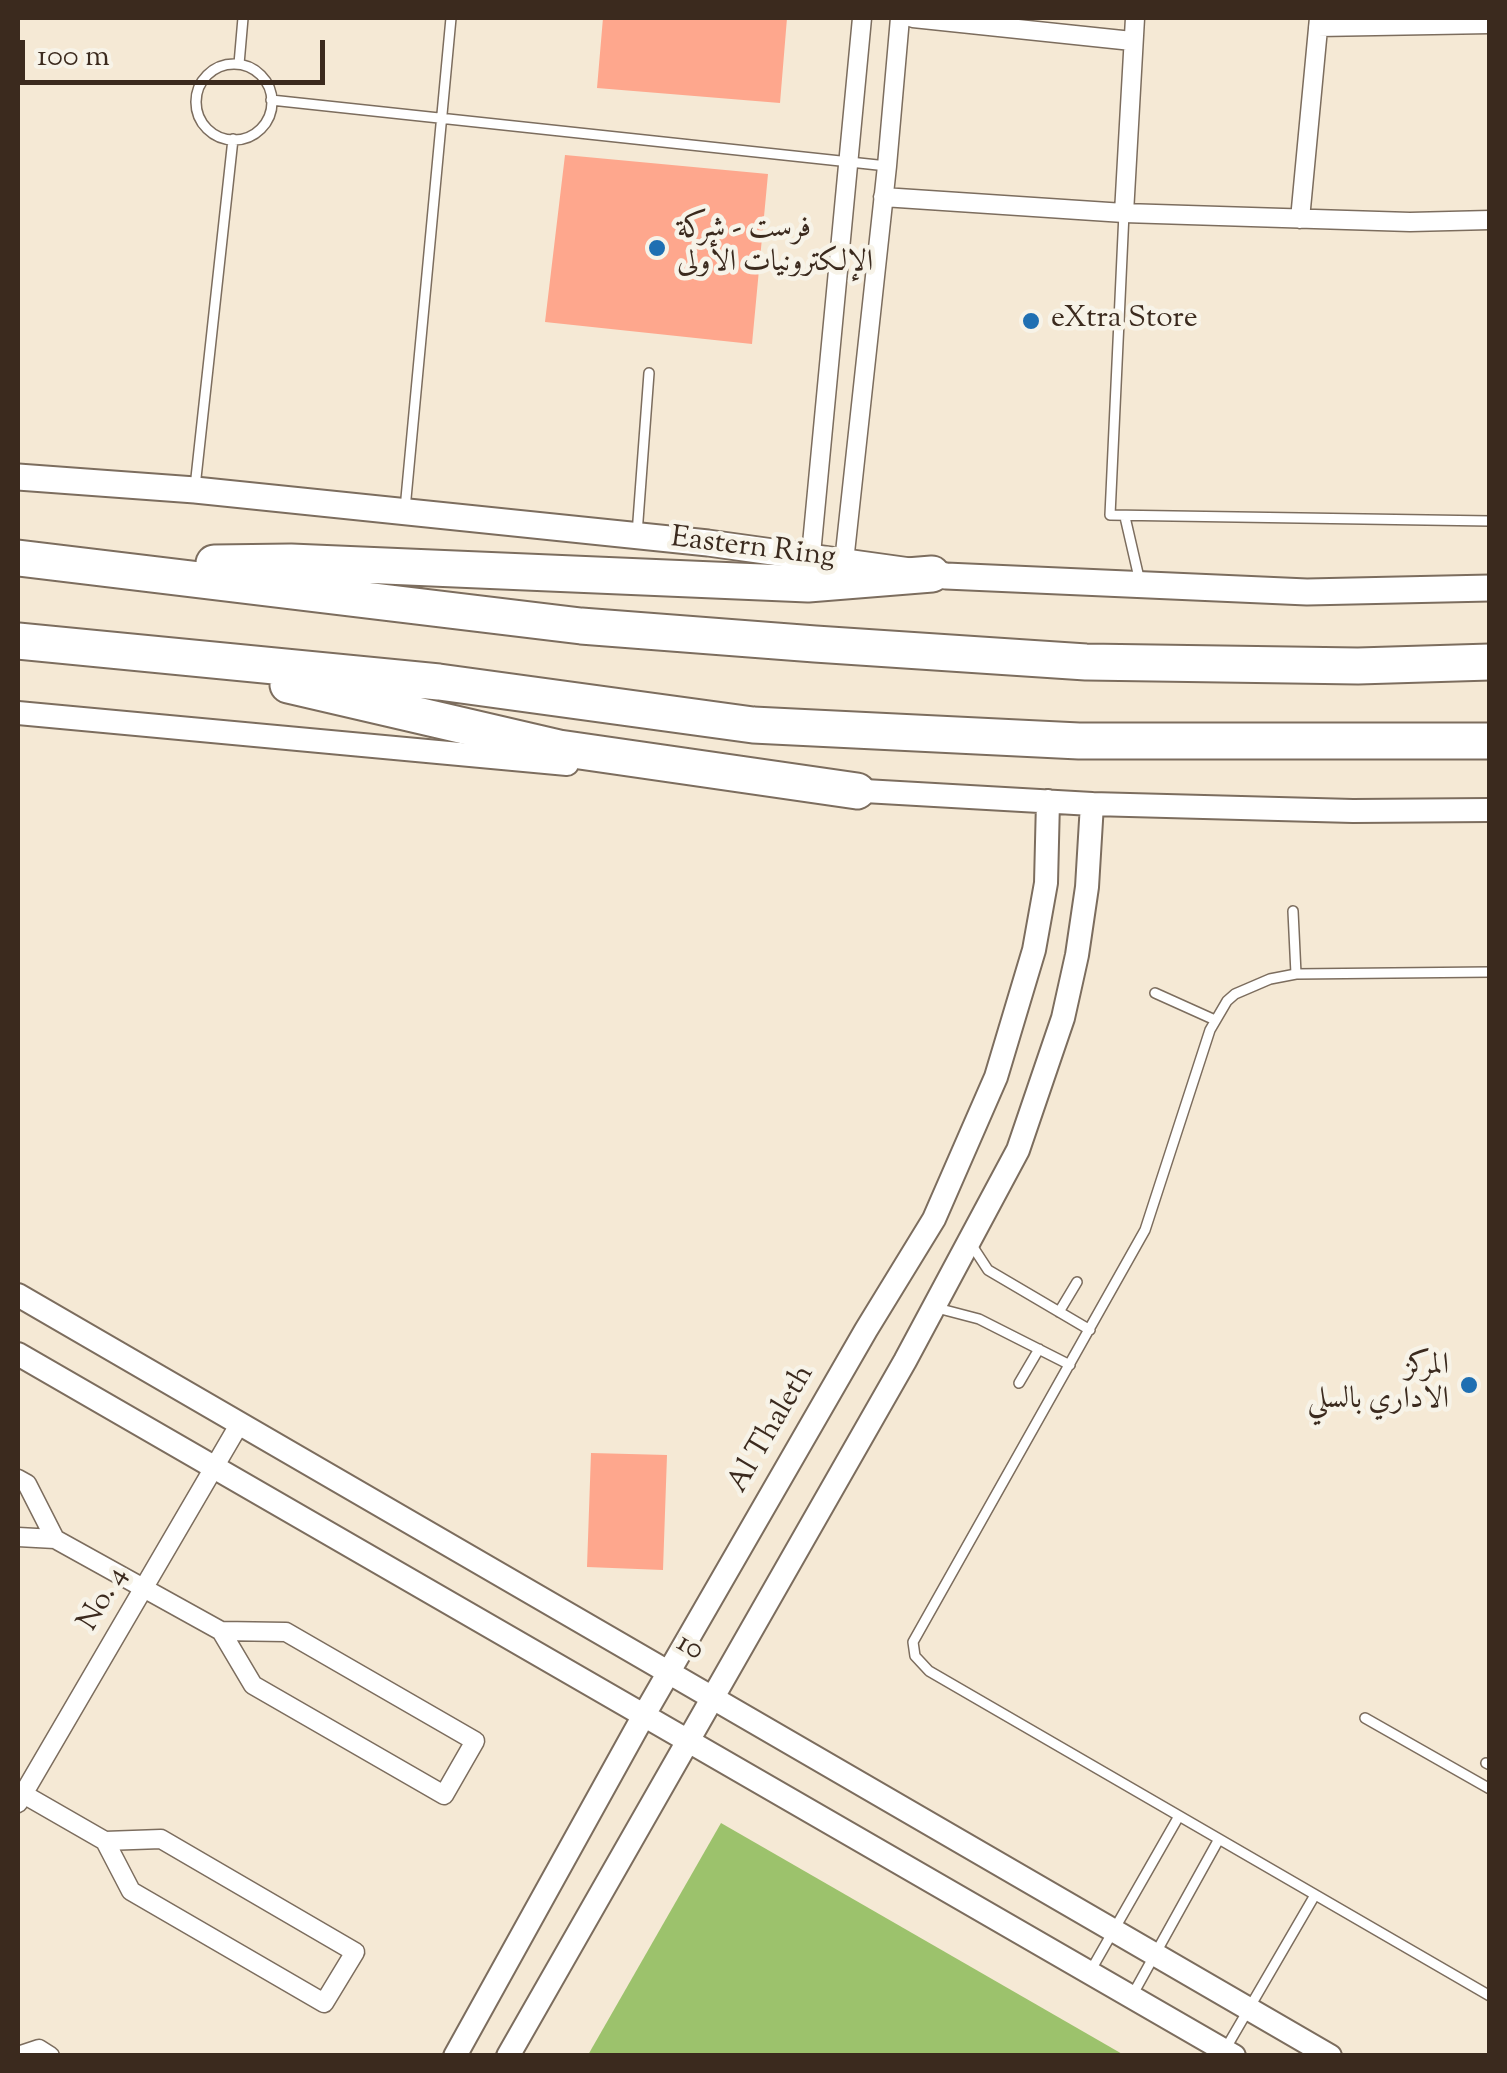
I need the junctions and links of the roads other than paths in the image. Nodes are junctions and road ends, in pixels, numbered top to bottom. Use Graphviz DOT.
graph roads {
  1 [pos="243,18"];
  2 [pos="451,18"];
  3 [pos="862,18"];
  4 [pos="900,18"];
  5 [pos="913,18"];
  6 [pos="1135,18"];
  7 [pos="1319,22"];
  8 [pos="1490,24"];
  9 [pos="1132,41"];
  10 [pos="239,64"];
  11 [pos="272,100"];
  12 [pos="442,118"];
  13 [pos="232,140"];
  14 [pos="848,162"];
  15 [pos="887,166"];
  16 [pos="884,197"];
  17 [pos="1124,214"];
  18 [pos="1300,219"];
  19 [pos="1490,220"];
  20 [pos="649,372"];
  21 [pos="18,477"];
  22 [pos="195,490"];
  23 [pos="404,512"];
  24 [pos="1125,517"];
  25 [pos="1490,521"];
  26 [pos="636,536"];
  27 [pos="18,558"];
  28 [pos="88,566"];
  29 [pos="826,571"];
  30 [pos="932,574"];
  31 [pos="1140,582"];
  32 [pos="1490,588"];
  33 [pos="18,641"];
  34 [pos="151,653"];
  35 [pos="1490,662"];
  36 [pos="18,713"];
  37 [pos="1490,741"];
  38 [pos="856,790"];
  39 [pos="1048,801"];
  40 [pos="1092,804"];
  41 [pos="1490,810"];
  42 [pos="1292,911"];
  43 [pos="1490,972"];
  44 [pos="1296,974"];
  45 [pos="1155,993"];
  46 [pos="1215,1020"];
  47 [pos="969,1242"];
  48 [pos="1077,1282"];
  49 [pos="18,1295"];
  50 [pos="934,1307"];
  51 [pos="1059,1312"];
  52 [pos="1090,1330"];
  53 [pos="1039,1349"];
  54 [pos="18,1354"];
  55 [pos="1070,1364"];
  56 [pos="1020,1384"];
  57 [pos="240,1423"];
  58 [pos="214,1467"];
  59 [pos="18,1479"];
  60 [pos="18,1537"];
  61 [pos="55,1539"];
  62 [pos="144,1587"];
  63 [pos="221,1632"];
  64 [pos="669,1672"];
  65 [pos="712,1697"];
  66 [pos="644,1715"];
  67 [pos="1365,1718"];
  68 [pos="687,1740"];
  69 [pos="1490,1789"];
  70 [pos="19,1796"];
  71 [pos="1180,1816"];
  72 [pos="1219,1839"];
  73 [pos="105,1842"];
  74 [pos="1315,1895"];
  75 [pos="1114,1930"];
  76 [pos="1156,1954"];
  77 [pos="1090,1972"];
  78 [pos="1131,1996"];
  79 [pos="1490,1996"];
  80 [pos="1249,2008"];
  81 [pos="1230,2053"];
  82 [pos="18,2056"];
  83 [pos="50,2056"];
  84 [pos="455,2056"];
  85 [pos="508,2056"];
  86 [pos="1330,2056"];
  1 -- 10 [label="lane"];
  2 -- 12 [label="lane"];
  3 -- 14 [label="street"];
  4 -- 15 [label="street"];
  5 -- 9 [label="street"];
  6 -- 9 [label="street"];
  7 -- 8 [label="street"];
  7 -- 18 [label="street"];
  9 -- 17 [label="street"];
  10 -- 11 [label="lane"];
  10 -- 13 [label="lane"];
  11 -- 12 [label="lane"];
  11 -- 13 [label="lane"];
  12 -- 14 [label="lane"];
  12 -- 23 [label="lane"];
  13 -- 22 [label="lane"];
  14 -- 15 [label="lane"];
  14 -- 29 [label="street"];
  15 -- 16 [label="street"];
  16 -- 17 [label="street"];
  16 -- 29 [label="street"];
  17 -- 18 [label="street"];
  17 -- 24 [label="lane"];
  18 -- 19 [label="street"];
  20 -- 26 [label="lane"];
  21 -- 22 [label="main road, Eastern Ring"];
  22 -- 23 [label="main road, Eastern Ring"];
  23 -- 26 [label="main road, Eastern Ring"];
  24 -- 25 [label="lane"];
  24 -- 31 [label="lane"];
  26 -- 29 [label="main road, Eastern Ring"];
  27 -- 28 [label="highway"];
  28 -- 29 [label="highway"];
  28 -- 35 [label="highway"];
  29 -- 30 [label="highway"];
  30 -- 31 [label="main road"];
  31 -- 32 [label="main road"];
  33 -- 34 [label="highway"];
  34 -- 37 [label="highway"];
  34 -- 38 [label="highway"];
  36 -- 38 [label="street"];
  38 -- 39 [label="street"];
  39 -- 40 [label="street"];
  39 -- 64 [label="street, Al Thaleth"];
  40 -- 41 [label="street"];
  40 -- 47 [label="street"];
  42 -- 44 [label="lane"];
  43 -- 44 [label="lane"];
  44 -- 46 [label="lane"];
  45 -- 46 [label="lane"];
  46 -- 52 [label="lane"];
  47 -- 50 [label="street"];
  47 -- 51 [label="lane"];
  48 -- 51 [label="lane"];
  49 -- 57 [label="street, 10"];
  50 -- 53 [label="lane"];
  50 -- 65 [label="street"];
  51 -- 52 [label="lane"];
  52 -- 55 [label="lane"];
  53 -- 55 [label="lane"];
  53 -- 56 [label="lane"];
  54 -- 58 [label="street"];
  55 -- 71 [label="lane"];
  57 -- 58 [label="street, No. 4"];
  57 -- 64 [label="street, 10"];
  58 -- 62 [label="street, No. 4"];
  58 -- 66 [label="street"];
  59 -- 61 [label="street"];
  60 -- 61 [label="street"];
  61 -- 62 [label="street"];
  62 -- 63 [label="street"];
  62 -- 70 [label="street, No. 4"];
  63 -- 63 [label="street"];
  64 -- 65 [label="street, 10"];
  64 -- 66 [label="street, Al Thaleth"];
  65 -- 68 [label="street"];
  65 -- 75 [label="street, 10"];
  66 -- 68 [label="street"];
  66 -- 84 [label="street, Al Thaleth"];
  67 -- 69 [label="lane"];
  68 -- 77 [label="street"];
  68 -- 85 [label="street"];
  70 -- 73 [label="street"];
  71 -- 72 [label="lane"];
  71 -- 75 [label="lane"];
  72 -- 74 [label="lane"];
  72 -- 76 [label="lane"];
  73 -- 73 [label="street"];
  74 -- 79 [label="lane"];
  74 -- 80 [label="lane"];
  75 -- 76 [label="street, 10"];
  75 -- 77 [label="lane"];
  76 -- 78 [label="lane"];
  76 -- 80 [label="street, 10"];
  77 -- 78 [label="street"];
  78 -- 81 [label="street"];
  80 -- 81 [label="lane"];
  80 -- 86 [label="street, 10"];
  82 -- 83 [label="street"];
}
